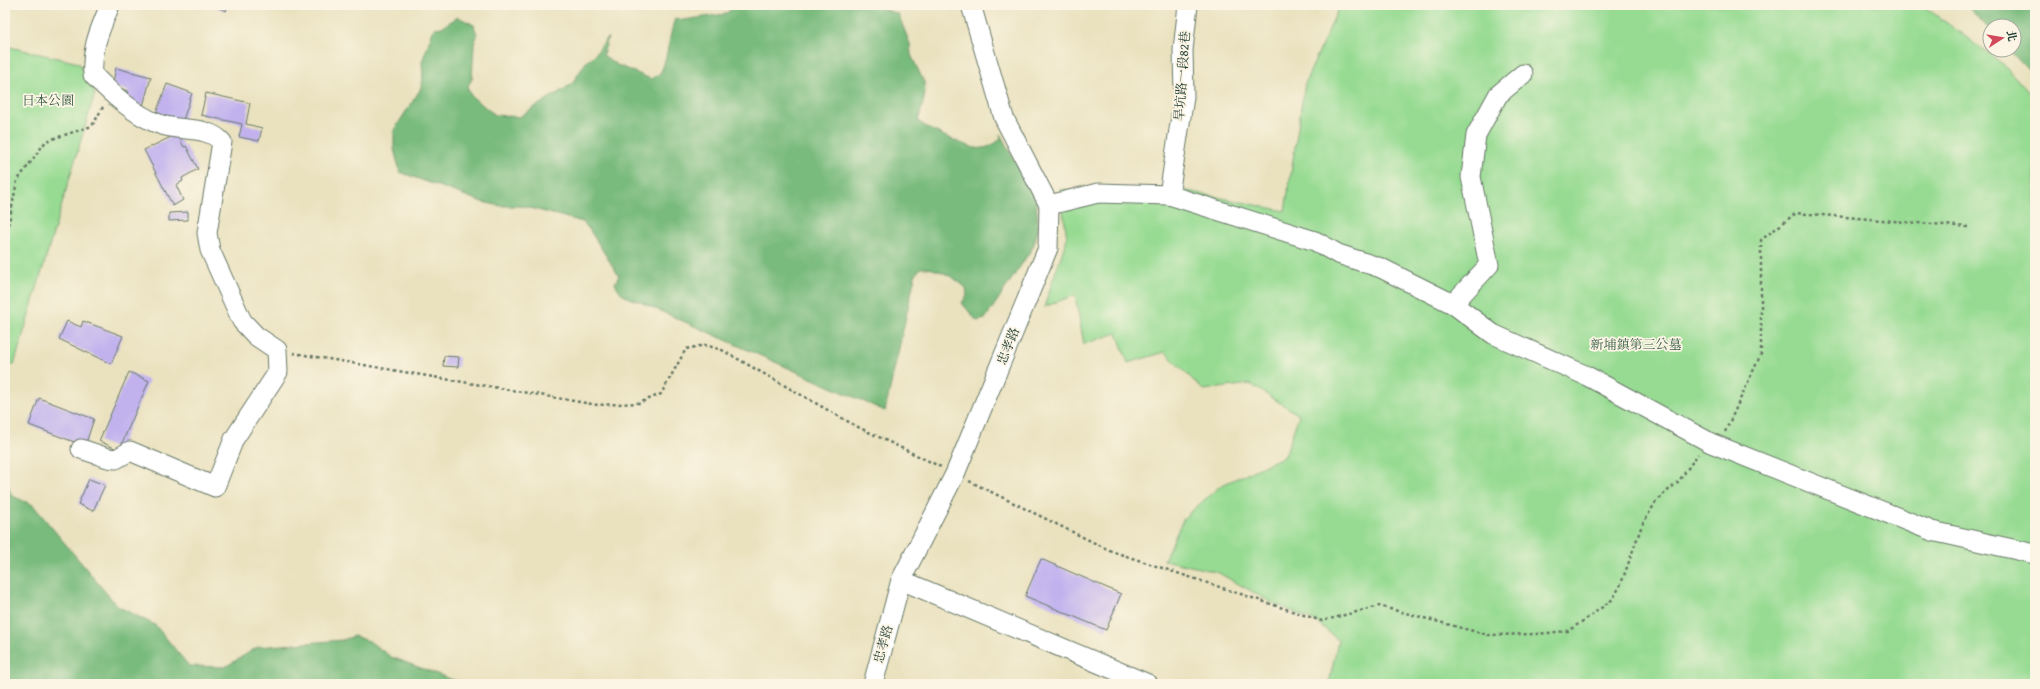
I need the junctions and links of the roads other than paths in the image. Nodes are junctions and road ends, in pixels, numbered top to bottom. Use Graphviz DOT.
graph roads {
  1 [pos="110,5"];
  2 [pos="971,5"];
  3 [pos="1188,5"];
  4 [pos="1523,74"];
  5 [pos="1169,195"];
  6 [pos="1049,205"];
  7 [pos="1453,304"];
  8 [pos="81,449"];
  9 [pos="2035,554"];
  10 [pos="902,580"];
  11 [pos="873,684"];
  12 [pos="1148,684"];
  1 -- 8 [label="street"];
  2 -- 6 [label="street, 忠孝路"];
  3 -- 5 [label="street, 旱坑路一段82巷"];
  4 -- 7 [label="street"];
  5 -- 6 [label="street"];
  5 -- 7 [label="street"];
  6 -- 10 [label="street, 忠孝路"];
  7 -- 9 [label="street"];
  10 -- 11 [label="street, 忠孝路"];
  10 -- 12 [label="street"];
}
